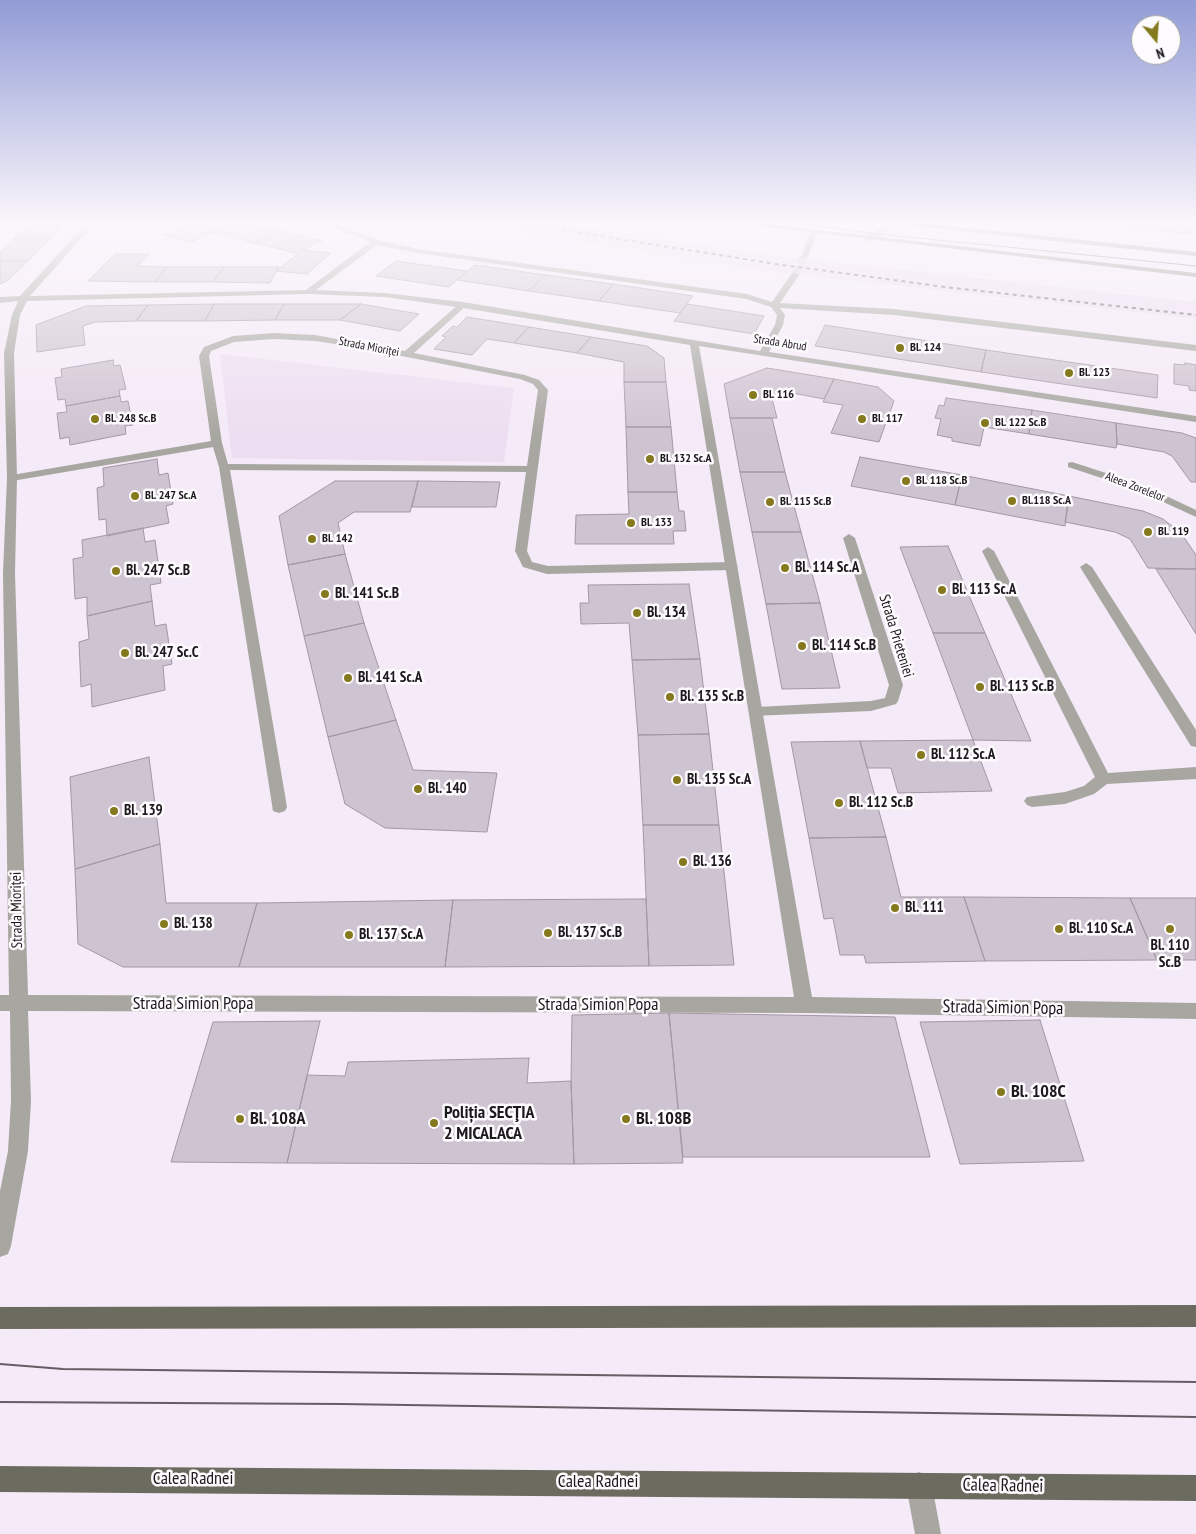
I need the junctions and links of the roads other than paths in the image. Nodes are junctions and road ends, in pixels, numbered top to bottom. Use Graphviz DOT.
graph roads {
  1 [pos="29,293"];
  2 [pos="280,293"];
  3 [pos="331,293"];
  4 [pos="715,293"];
  5 [pos="783,293"];
  6 [pos="24,298"];
  7 [pos="0,300"];
  8 [pos="463,305"];
  9 [pos="774,305"];
  10 [pos="694,341"];
  11 [pos="1196,348"];
  12 [pos="407,354"];
  13 [pos="763,354"];
  14 [pos="1196,419"];
  15 [pos="217,443"];
  16 [pos="1072,464"];
  17 [pos="224,467"];
  18 [pos="533,469"];
  19 [pos="12,478"];
  20 [pos="1196,514"];
  21 [pos="849,538"];
  22 [pos="988,551"];
  23 [pos="732,566"];
  24 [pos="1086,567"];
  25 [pos="5,574"];
  26 [pos="757,712"];
  27 [pos="1196,742"];
  28 [pos="1196,773"];
  29 [pos="1103,780"];
  30 [pos="1032,801"];
  31 [pos="279,807"];
  32 [pos="0,1003"];
  33 [pos="20,1004"];
  34 [pos="804,1005"];
  35 [pos="1196,1011"];
  36 [pos="0,1246"];
  37 [pos="1196,1316"];
  38 [pos="0,1318"];
  39 [pos="0,1479"];
  40 [pos="919,1485"];
  41 [pos="1196,1488"];
  42 [pos="928,1534"];
  1 -- 6 [label="street, Strada Mioriței"];
  2 -- 6 [label="street, Strada Abrud"];
  3 -- 8 [label="street, Strada Abrud"];
  4 -- 9 [label="street"];
  5 -- 9 [label="street"];
  6 -- 7 [label="street, Strada Abrud"];
  6 -- 19 [label="street, Strada Mioriței"];
  8 -- 10 [label="street, Strada Abrud"];
  8 -- 12 [label="street"];
  9 -- 11 [label="street"];
  9 -- 13 [label="street"];
  10 -- 13 [label="street, Strada Abrud"];
  10 -- 23 [label="street"];
  12 -- 15 [label="street, Strada Mioriței"];
  12 -- 18 [label="street, Strada Mioriței"];
  13 -- 14 [label="street, Strada Abrud"];
  15 -- 17 [label="street, Strada Mioriței"];
  15 -- 19 [label="street"];
  16 -- 20 [label="street, Aleea Zorelelor"];
  17 -- 18 [label="street"];
  17 -- 31 [label="street, Strada Mioriței"];
  18 -- 23 [label="street, Strada Mioriței"];
  19 -- 25 [label="street, Strada Mioriței"];
  21 -- 26 [label="street, Strada Prieteniei"];
  22 -- 29 [label="street"];
  23 -- 26 [label="street"];
  24 -- 27 [label="street"];
  25 -- 33 [label="street, Strada Mioriței"];
  26 -- 34 [label="street"];
  28 -- 29 [label="street"];
  29 -- 30 [label="street"];
  32 -- 33 [label="street, Strada Simion Popa"];
  33 -- 34 [label="street, Strada Simion Popa"];
  33 -- 36 [label="street, Strada Mioriței"];
  34 -- 35 [label="street, Strada Simion Popa"];
  37 -- 38 [label="main road"];
  39 -- 40 [label="main road, Calea Radnei"];
  40 -- 41 [label="main road, Calea Radnei"];
  40 -- 42 [label="street"];
}
